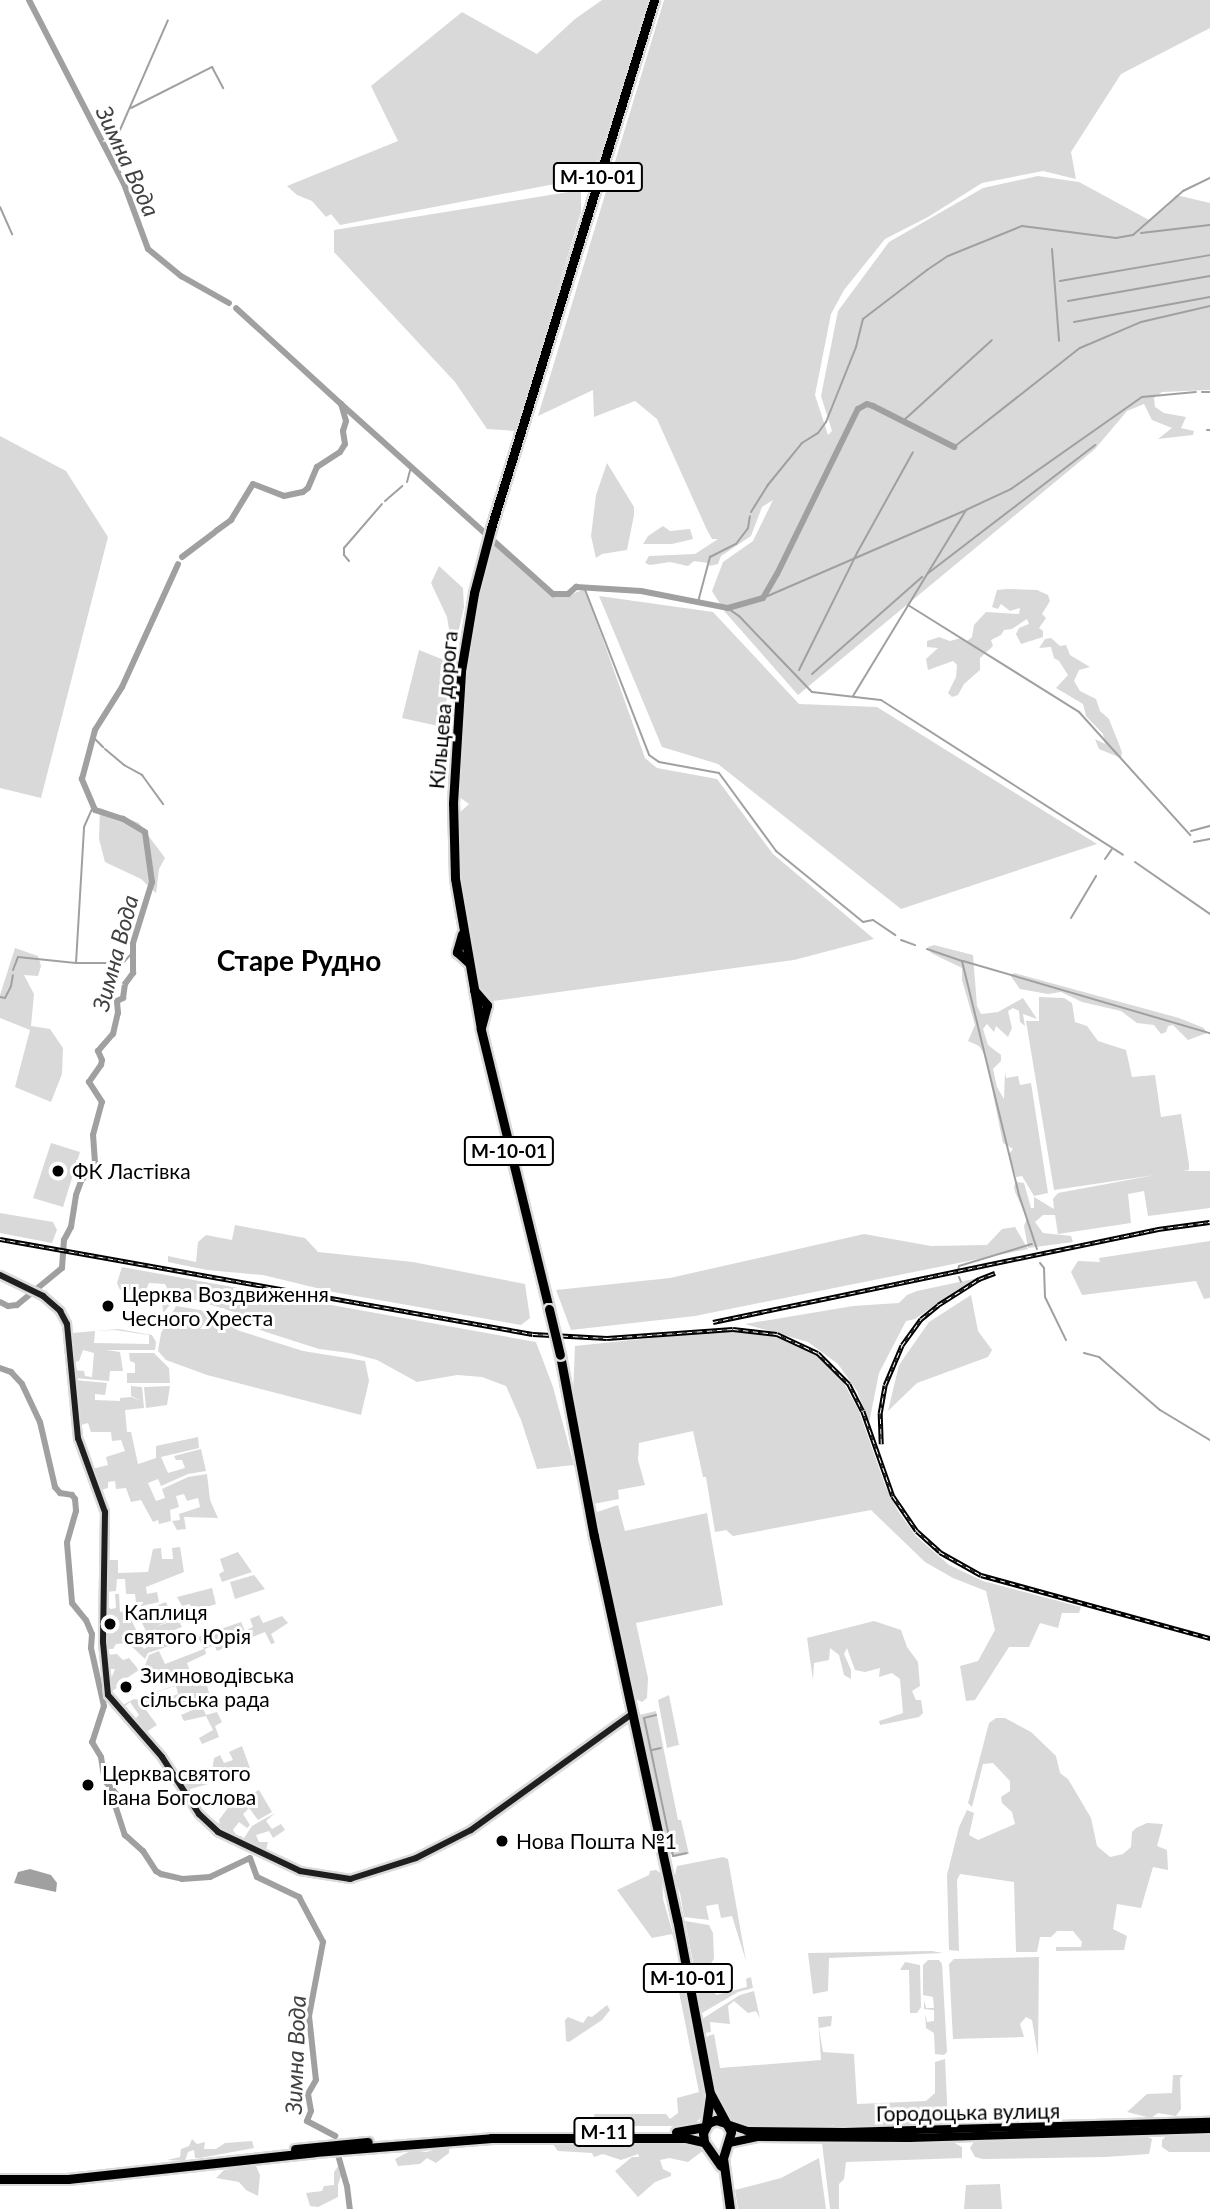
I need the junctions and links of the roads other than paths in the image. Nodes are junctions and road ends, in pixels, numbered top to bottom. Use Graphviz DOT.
graph roads {
  1 [pos="654,0"];
  2 [pos="0,1275"];
  3 [pos="633,1713"];
  4 [pos="710,2093"];
  5 [pos="1210,2122"];
  6 [pos="726,2123"];
  7 [pos="706,2126"];
  8 [pos="1210,2129"];
  9 [pos="708,2145"];
  10 [pos="728,2145"];
  11 [pos="723,2169"];
  12 [pos="51,2178"];
  13 [pos="0,2179"];
  14 [pos="730,2209"];
  1 -- 3 [label="highway, Кільцева дорога / М-10-01, bridge"];
  2 -- 3 [label="main road"];
  3 -- 4 [label="highway, М-10-01"];
  4 -- 6 [label="highway, М-10-01"];
  4 -- 7 [label="highway, М-10-01"];
  5 -- 6 [label="main road, Городоцька вулиця / М-11"];
  6 -- 7 [label="highway, М-11"];
  6 -- 10 [label="highway, М-10-01"];
  7 -- 9 [label="highway, М-10-01"];
  7 -- 12 [label="highway, М-11"];
  8 -- 10 [label="main road, Городоцька вулиця / М-11"];
  9 -- 10 [label="highway, М-11"];
  9 -- 11 [label="highway, М-10-01"];
  9 -- 12 [label="highway, М-11"];
  10 -- 11 [label="highway, М-10-01"];
  11 -- 14 [label="highway, М-10-01"];
  12 -- 13 [label="highway, М-11"];
}
